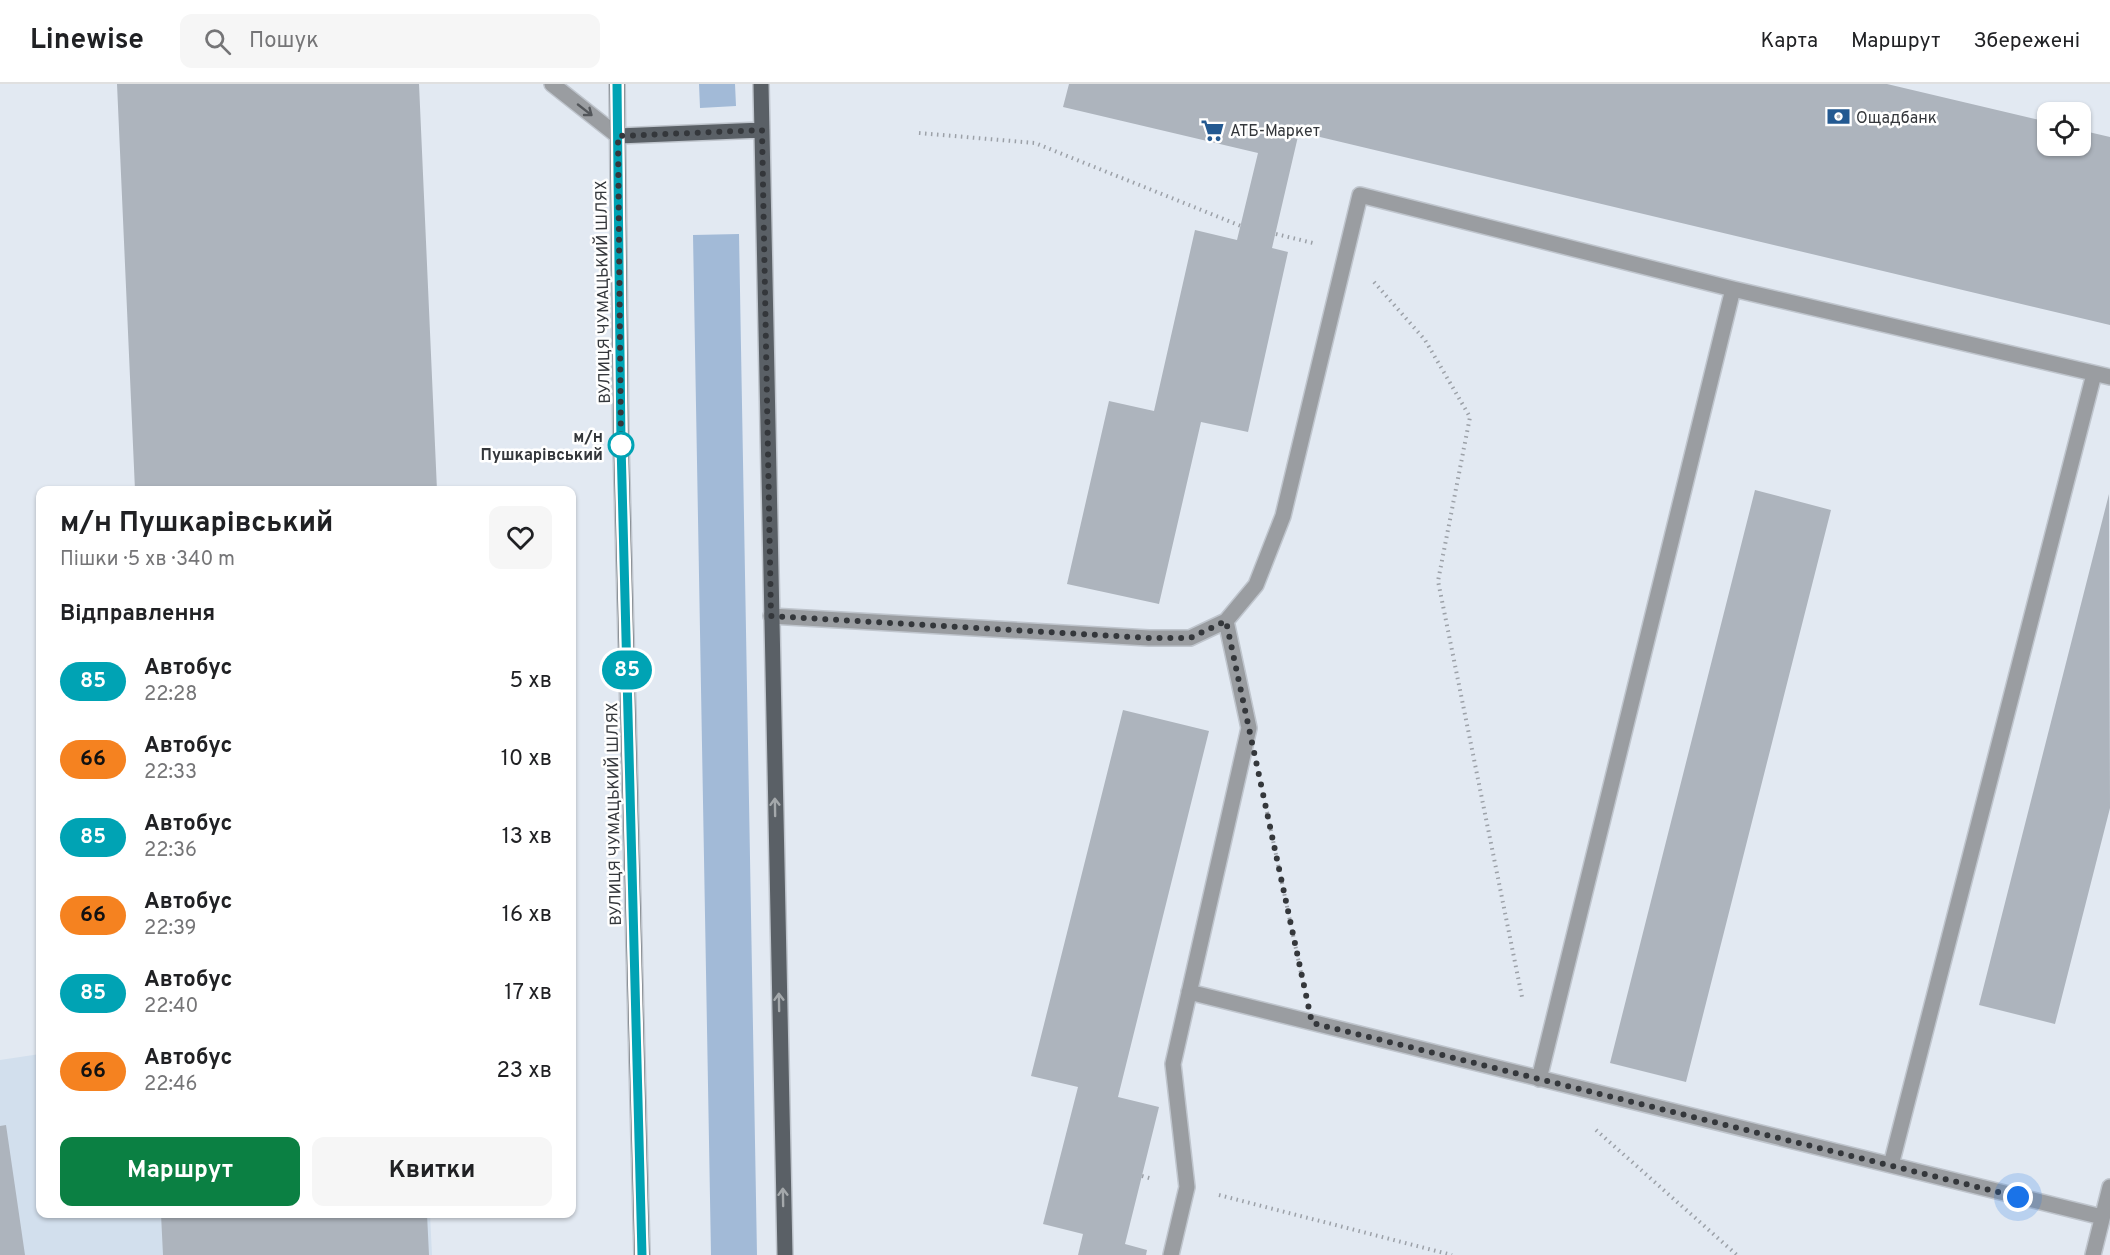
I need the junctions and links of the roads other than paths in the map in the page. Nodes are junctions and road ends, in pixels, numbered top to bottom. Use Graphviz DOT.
graph roads {
  1 [pos="552,84"];
  2 [pos="617,84"];
  3 [pos="761,84"];
  4 [pos="762,130"];
  5 [pos="618,136"];
  6 [pos="1733,289"];
  7 [pos="2094,374"];
  8 [pos="2110,377"];
  9 [pos="771,616"];
  10 [pos="1226,621"];
  11 [pos="1189,992"];
  12 [pos="1539,1078"];
  13 [pos="1891,1165"];
  14 [pos="2110,1187"];
  15 [pos="2102,1217"];
  16 [pos="642,1255"];
  17 [pos="785,1255"];
  18 [pos="1172,1255"];
  19 [pos="2093,1255"];
  1 -- 5 [label="street, one-way"];
  2 -- 5 [label="main road, ВУЛИЦЯ ЧУМАЦЬКИЙ ШЛЯХ"];
  3 -- 4 [label="main road"];
  4 -- 5 [label="main road"];
  4 -- 9 [label="main road"];
  5 -- 16 [label="main road, ВУЛИЦЯ ЧУМАЦЬКИЙ ШЛЯХ"];
  6 -- 7 [label="street"];
  6 -- 10 [label="street"];
  6 -- 12 [label="street"];
  7 -- 8 [label="street"];
  7 -- 13 [label="street"];
  9 -- 10 [label="street"];
  17 -- 9 [label="main road, one-way"];
  10 -- 11 [label="street"];
  11 -- 12 [label="street"];
  11 -- 18 [label="street"];
  12 -- 13 [label="street"];
  13 -- 15 [label="street"];
  14 -- 15 [label="street"];
  15 -- 19 [label="street"];
}
